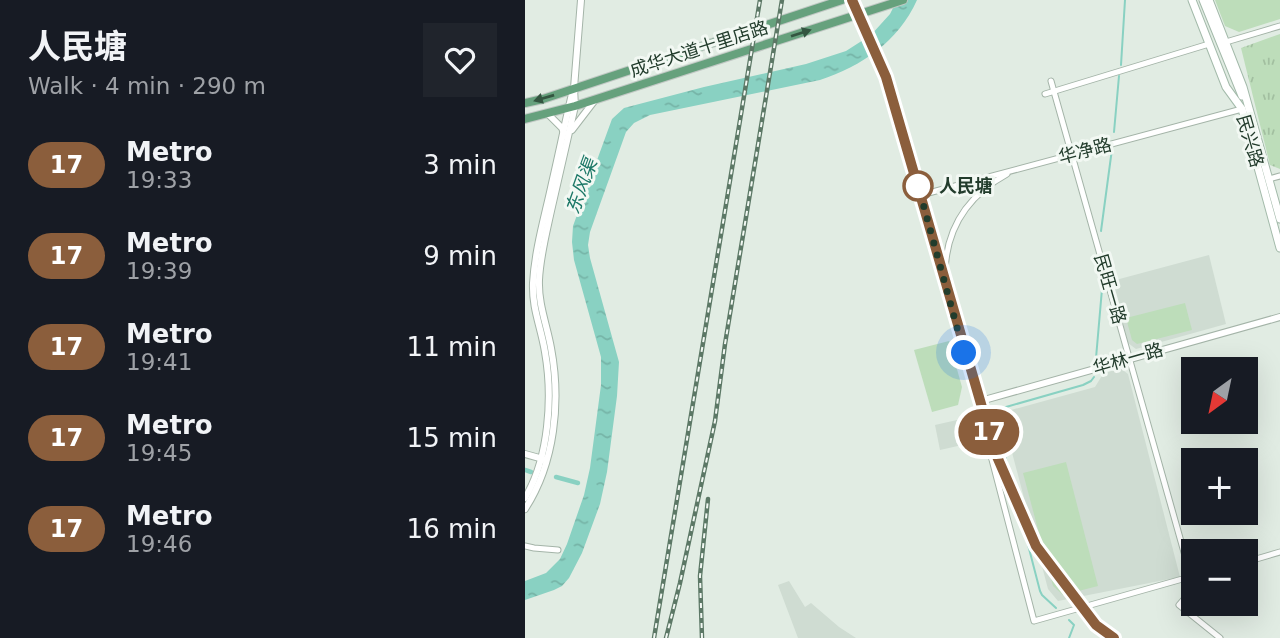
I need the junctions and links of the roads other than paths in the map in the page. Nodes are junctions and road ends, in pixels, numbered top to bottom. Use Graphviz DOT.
graph roads {
  1 [pos="581,0"];
  2 [pos="842,0"];
  3 [pos="903,0"];
  4 [pos="1195,0"];
  5 [pos="1203,0"];
  6 [pos="1209,0"];
  7 [pos="1280,26"];
  8 [pos="1226,42"];
  9 [pos="1209,44"];
  10 [pos="1051,81"];
  11 [pos="1234,87"];
  12 [pos="573,88"];
  13 [pos="1054,91"];
  14 [pos="1045,94"];
  15 [pos="595,99"];
  16 [pos="525,103"];
  17 [pos="572,107"];
  18 [pos="1246,109"];
  19 [pos="548,114"];
  20 [pos="525,119"];
  21 [pos="566,134"];
  22 [pos="1072,155"];
  23 [pos="1016,170"];
  24 [pos="1280,176"];
  25 [pos="916,178"];
  26 [pos="1269,179"];
  27 [pos="921,195"];
  28 [pos="1280,219"];
  29 [pos="1280,248"];
  30 [pos="945,279"];
  31 [pos="525,280"];
  32 [pos="536,281"];
  33 [pos="1280,317"];
  34 [pos="1129,359"];
  35 [pos="977,402"];
  36 [pos="525,454"];
  37 [pos="545,460"];
  38 [pos="525,498"];
  39 [pos="525,509"];
  40 [pos="1181,539"];
  41 [pos="525,546"];
  42 [pos="558,550"];
  43 [pos="1280,552"];
  44 [pos="1258,558"];
  45 [pos="1181,580"];
  46 [pos="1193,616"];
  47 [pos="1220,638"];
  1 -- 12 [label="street"];
  2 -- 12 [label="main road, 成华大道十里店路"];
  15 -- 3 [label="main road, 成华大道十里店路, one-way"];
  4 -- 9 [label="main road, 民兴路"];
  4 -- 11 [label="main road, 民兴路"];
  5 -- 11 [label="main road"];
  6 -- 8 [label="main road, 民兴路"];
  7 -- 8 [label="street"];
  8 -- 18 [label="main road, 民兴路"];
  9 -- 13 [label="street"];
  9 -- 18 [label="main road, 民兴路"];
  10 -- 13 [label="street, 民旺一路"];
  11 -- 18 [label="main road"];
  12 -- 16 [label="main road, 成华大道十里店路, one-way"];
  12 -- 17 [label="street"];
  13 -- 14 [label="street"];
  13 -- 22 [label="street, 民旺一路"];
  15 -- 17 [label="main road, 成华大道十里店路"];
  15 -- 21 [label="street"];
  17 -- 19 [label="main road, 成华大道十里店路"];
  17 -- 21 [label="street"];
  18 -- 22 [label="street, 华净路"];
  18 -- 26 [label="main road, 民兴路"];
  18 -- 29 [label="main road, 民兴路"];
  19 -- 20 [label="main road, 成华大道十里店路"];
  19 -- 21 [label="street"];
  21 -- 32 [label="street"];
  22 -- 23 [label="street, 华净路"];
  22 -- 34 [label="street, 民旺一路"];
  23 -- 27 [label="street, 华净路"];
  23 -- 30 [label="street"];
  24 -- 26 [label="street"];
  25 -- 27 [label="street"];
  26 -- 28 [label="main road, 民兴路"];
  27 -- 30 [label="street"];
  30 -- 35 [label="street"];
  31 -- 32 [label="street"];
  32 -- 37 [label="street"];
  33 -- 34 [label="street, 华林一路"];
  34 -- 35 [label="street, 华林一路"];
  34 -- 40 [label="street, 民旺一路"];
  35 -- 45 [label="street"];
  36 -- 37 [label="street"];
  37 -- 38 [label="street"];
  37 -- 39 [label="street"];
  41 -- 42 [label="street"];
  43 -- 44 [label="street"];
  46 -- 47 [label="street"];
}
